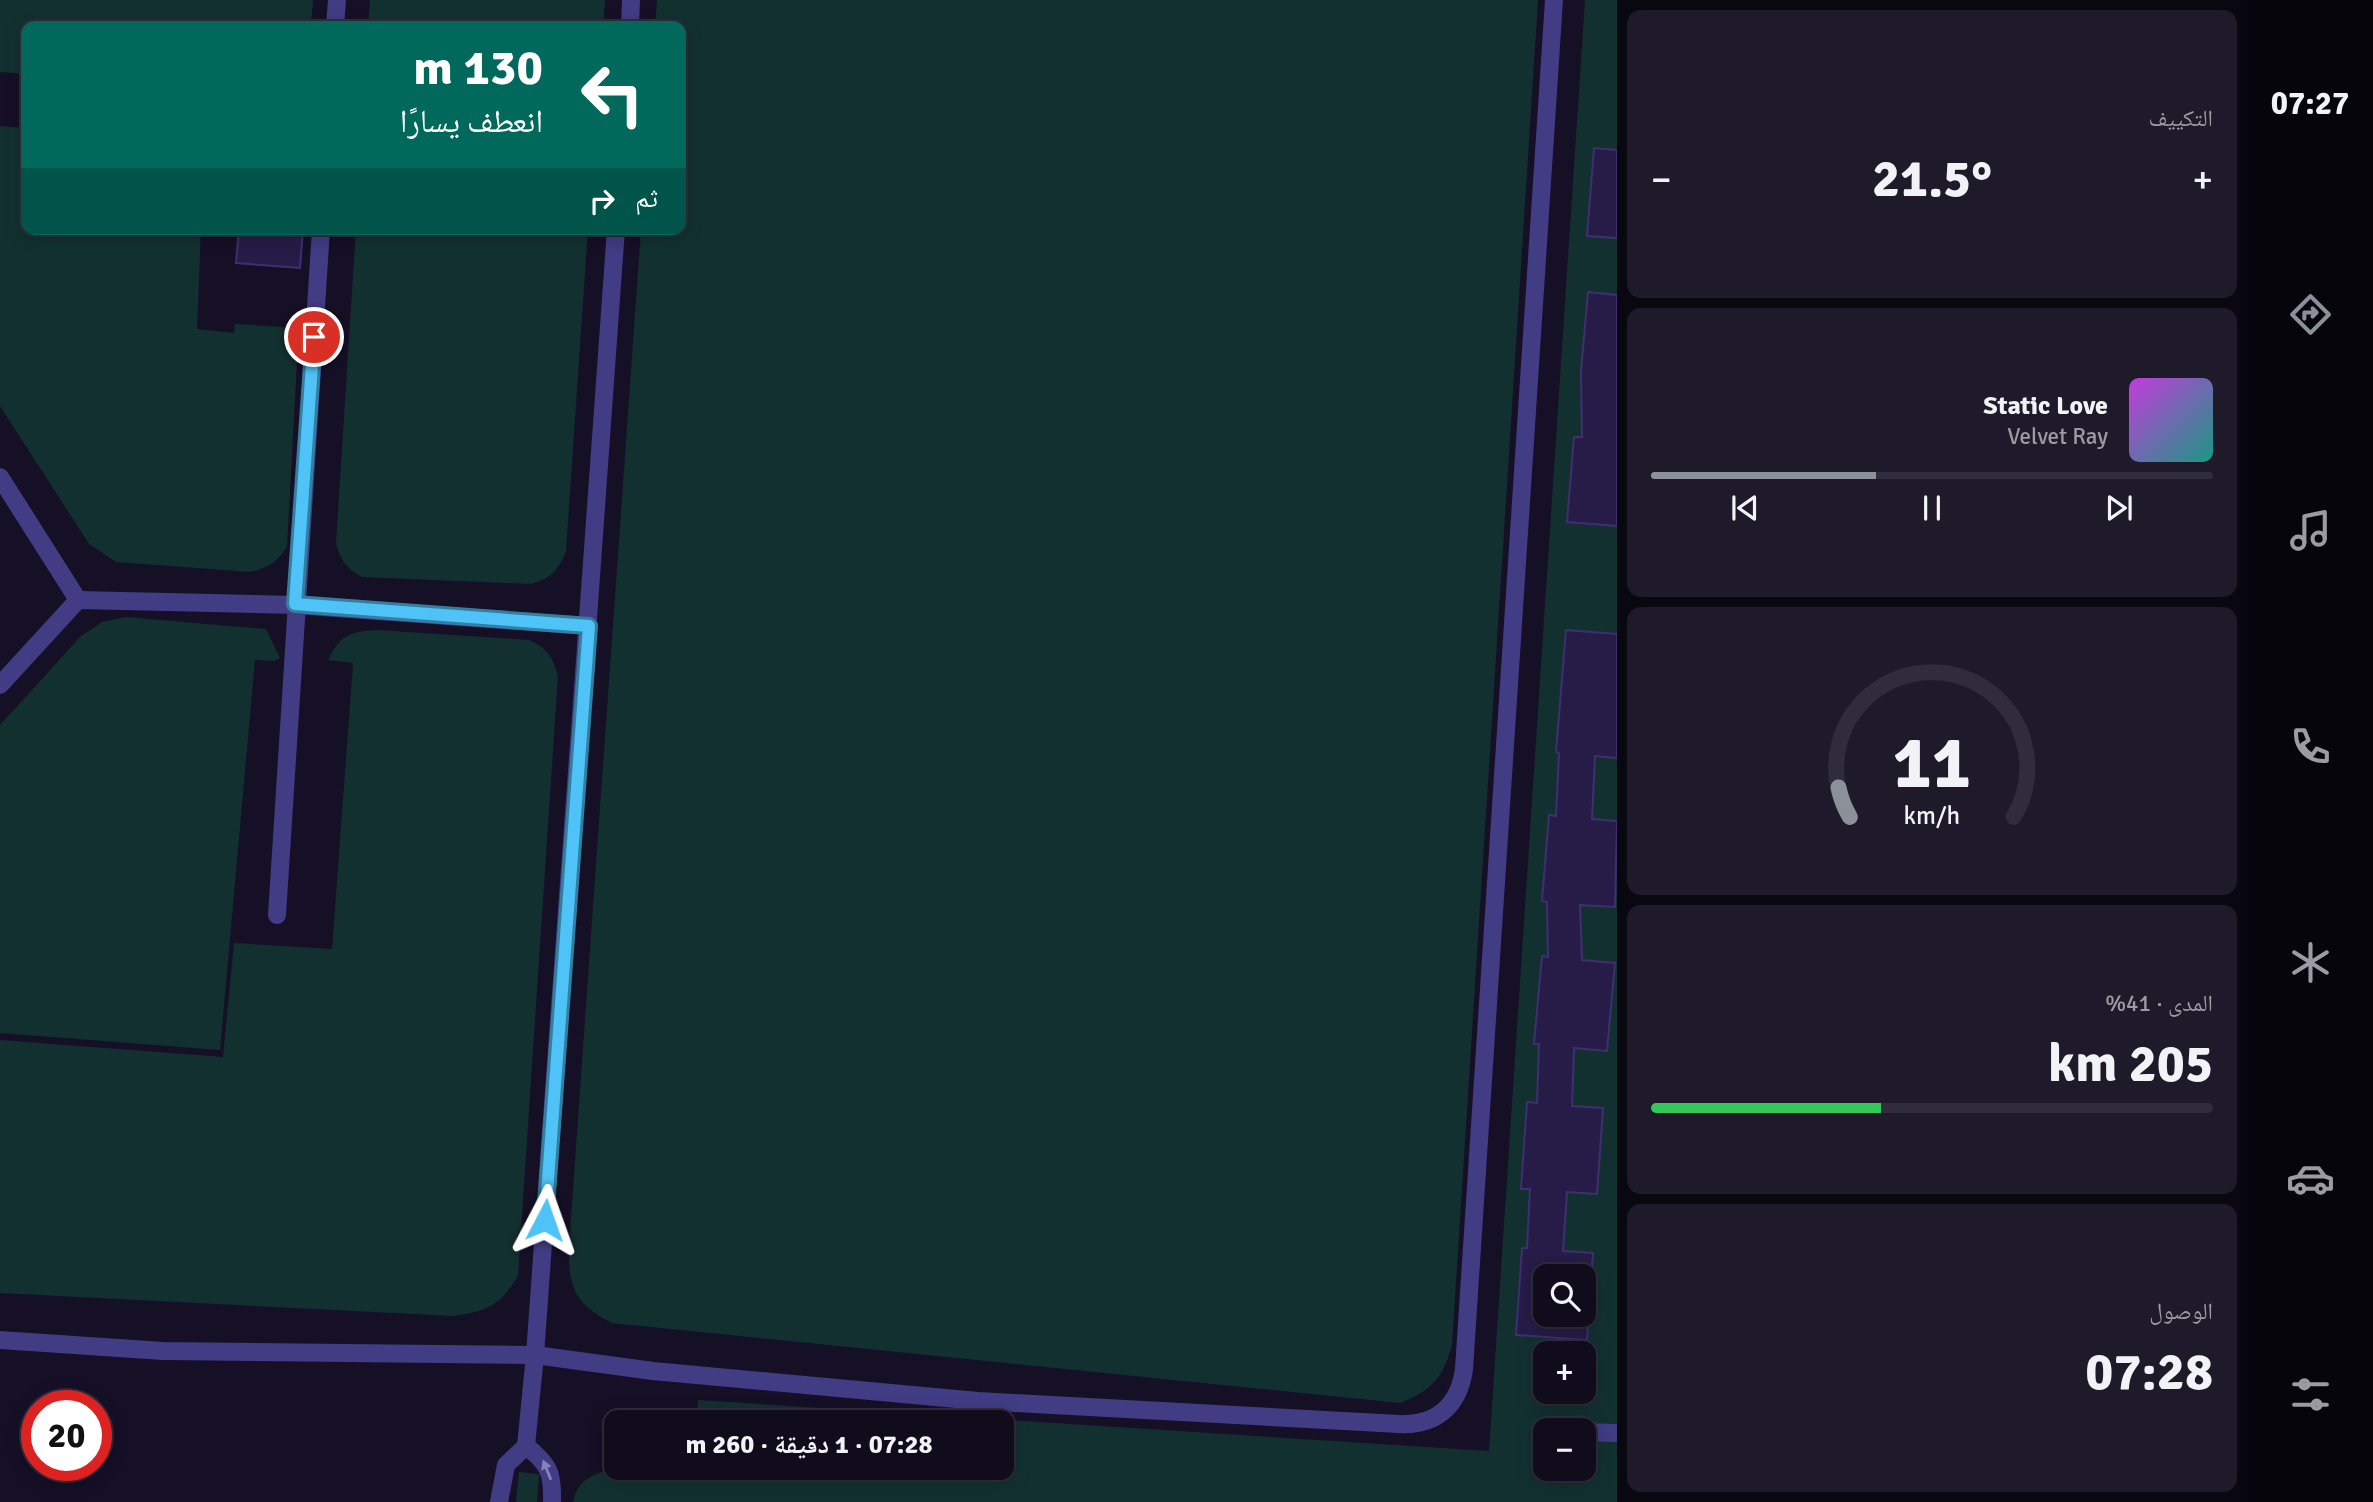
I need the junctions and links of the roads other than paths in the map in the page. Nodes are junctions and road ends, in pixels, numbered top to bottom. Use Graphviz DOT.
graph roads {
  1 [pos="337,0"];
  2 [pos="631,0"];
  3 [pos="1554,0"];
  4 [pos="335,21"];
  5 [pos="630,21"];
  6 [pos="321,235"];
  7 [pos="616,235"];
  8 [pos="0,477"];
  9 [pos="78,600"];
  10 [pos="295,604"];
  11 [pos="589,626"];
  12 [pos="0,685"];
  13 [pos="277,915"];
  14 [pos="0,1340"];
  15 [pos="535,1355"];
  16 [pos="1596,1432"];
  17 [pos="1617,1433"];
  18 [pos="526,1446"];
  19 [pos="499,1502"];
  20 [pos="552,1502"];
  1 -- 4 [label="street"];
  2 -- 5 [label="street"];
  3 -- 15 [label="street"];
  6 -- 10 [label="street"];
  7 -- 11 [label="street"];
  8 -- 9 [label="street"];
  9 -- 10 [label="street"];
  9 -- 12 [label="street"];
  10 -- 11 [label="street"];
  10 -- 13 [label="street"];
  11 -- 15 [label="street"];
  14 -- 15 [label="street"];
  15 -- 18 [label="street"];
  16 -- 17 [label="street"];
  18 -- 19 [label="street"];
  20 -- 18 [label="street, one-way"];
}
